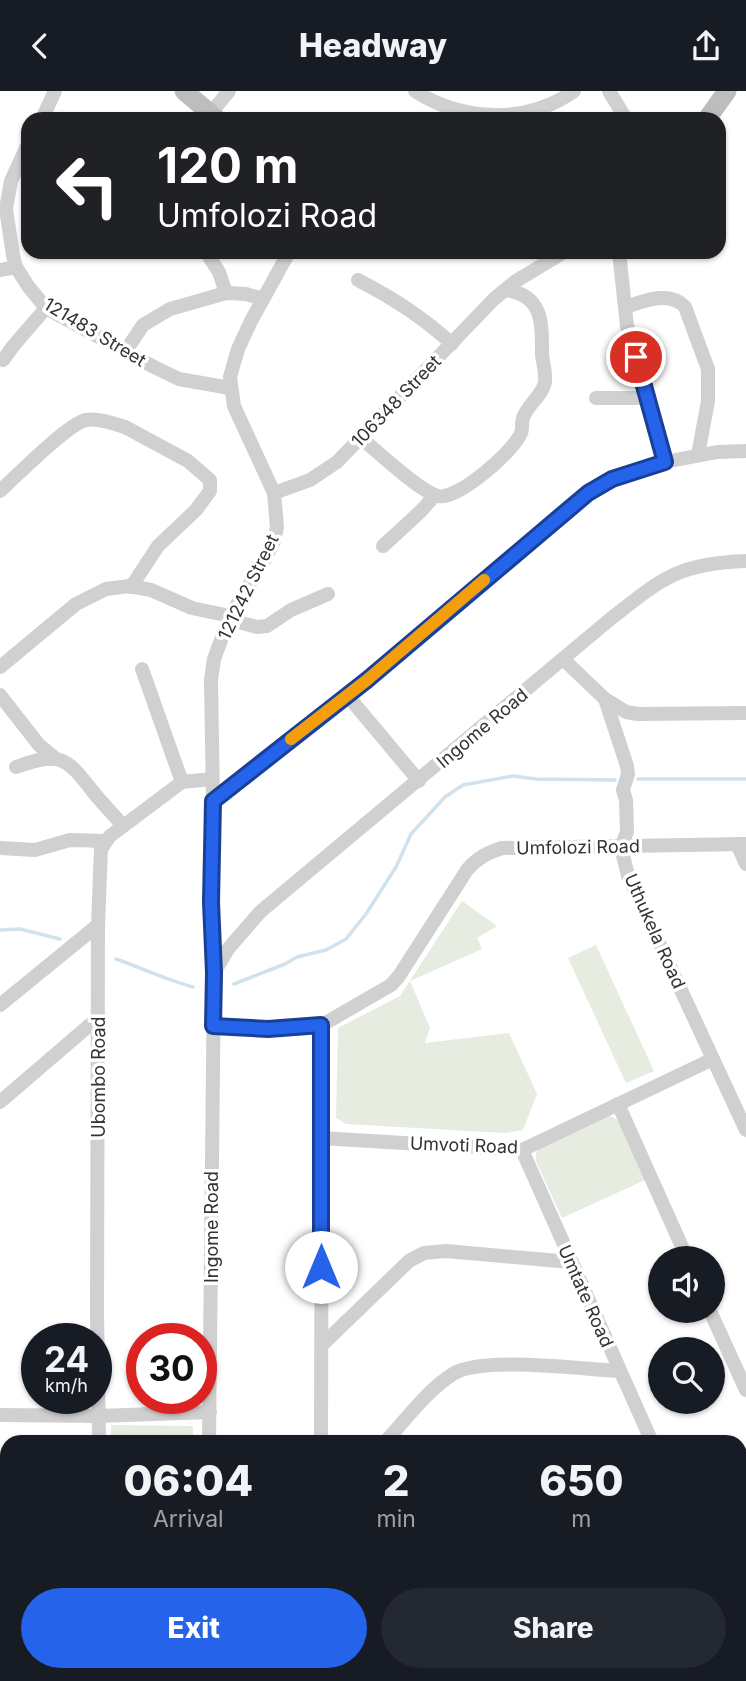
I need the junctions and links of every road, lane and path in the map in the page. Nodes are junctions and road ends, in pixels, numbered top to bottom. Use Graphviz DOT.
graph roads {
  1 [pos="55,91"];
  2 [pos="229,91"];
  3 [pos="415,91"];
  4 [pos="574,91"];
  5 [pos="609,91"];
  6 [pos="727,91"];
  7 [pos="200,103"];
  8 [pos="45,112"];
  9 [pos="441,112"];
  10 [pos="523,112"];
  11 [pos="622,112"];
  12 [pos="712,112"];
  13 [pos="21,159"];
  14 [pos="211,259"];
  15 [pos="285,259"];
  16 [pos="553,259"];
  17 [pos="620,259"];
  18 [pos="16,267"];
  19 [pos="0,269"];
  20 [pos="358,280"];
  21 [pos="506,290"];
  22 [pos="226,293"];
  23 [pos="262,299"];
  24 [pos="46,307"];
  25 [pos="626,307"];
  26 [pos="452,344"];
  27 [pos="125,352"];
  28 [pos="3,360"];
  29 [pos="230,388"];
  30 [pos="596,398"];
  31 [pos="649,398"];
  32 [pos="362,438"];
  33 [pos="746,451"];
  34 [pos="698,455"];
  35 [pos="665,462"];
  36 [pos="0,491"];
  37 [pos="274,493"];
  38 [pos="435,495"];
  39 [pos="383,546"];
  40 [pos="746,561"];
  41 [pos="131,587"];
  42 [pos="328,594"];
  43 [pos="230,616"];
  44 [pos="563,659"];
  45 [pos="0,667"];
  46 [pos="142,669"];
  47 [pos="0,695"];
  48 [pos="346,695"];
  49 [pos="605,699"];
  50 [pos="746,713"];
  51 [pos="56,759"];
  52 [pos="16,768"];
  53 [pos="212,779"];
  54 [pos="419,781"];
  55 [pos="182,782"];
  56 [pos="213,801"];
  57 [pos="123,826"];
  58 [pos="104,841"];
  59 [pos="741,844"];
  60 [pos="621,847"];
  61 [pos="0,848"];
  62 [pos="746,864"];
  63 [pos="98,925"];
  64 [pos="212,929"];
  65 [pos="238,936"];
  66 [pos="214,973"];
  67 [pos="0,1005"];
  68 [pos="99,1017"];
  69 [pos="321,1025"];
  70 [pos="213,1026"];
  71 [pos="713,1059"];
  72 [pos="0,1102"];
  73 [pos="618,1104"];
  74 [pos="746,1130"];
  75 [pos="320,1138"];
  76 [pos="522,1150"];
  77 [pos="682,1246"];
  78 [pos="570,1262"];
  79 [pos="211,1323"];
  80 [pos="715,1323"];
  81 [pos="322,1345"];
  82 [pos="618,1371"];
  83 [pos="746,1390"];
  84 [pos="154,1414"];
  85 [pos="210,1414"];
  86 [pos="0,1415"];
  87 [pos="99,1416"];
  88 [pos="99,1435"];
  89 [pos="209,1435"];
  90 [pos="321,1435"];
  91 [pos="392,1435"];
  92 [pos="649,1435"];
  1 -- 8 [label="street"];
  2 -- 7 [label="street"];
  3 -- 9 [label="street"];
  4 -- 10 [label="street"];
  5 -- 11 [label="street"];
  6 -- 12 [label="main road"];
  13 -- 18 [label="street, 121483 Street"];
  14 -- 22 [label="street"];
  15 -- 23 [label="street, 121242 Street"];
  16 -- 21 [label="street, 106348 Street"];
  17 -- 25 [label="street"];
  18 -- 19 [label="street"];
  18 -- 24 [label="street, 121483 Street"];
  20 -- 26 [label="street"];
  21 -- 26 [label="street, 106348 Street"];
  21 -- 38 [label="street"];
  22 -- 23 [label="street"];
  22 -- 27 [label="street"];
  23 -- 29 [label="street, 121242 Street"];
  24 -- 27 [label="street, 121483 Street"];
  24 -- 28 [label="street"];
  25 -- 31 [label="street"];
  25 -- 34 [label="street"];
  26 -- 32 [label="street, 106348 Street"];
  27 -- 29 [label="street, 121483 Street"];
  29 -- 37 [label="street, 121242 Street"];
  30 -- 31 [label="street"];
  31 -- 35 [label="street"];
  32 -- 37 [label="street, 106348 Street"];
  32 -- 38 [label="street"];
  33 -- 34 [label="street"];
  34 -- 35 [label="street"];
  35 -- 48 [label="street"];
  36 -- 41 [label="street"];
  37 -- 43 [label="street, 121242 Street"];
  38 -- 39 [label="street"];
  40 -- 44 [label="street, Ingome Road"];
  41 -- 43 [label="street"];
  41 -- 45 [label="street"];
  42 -- 43 [label="street"];
  43 -- 53 [label="street, 121242 Street"];
  44 -- 49 [label="street, Uthukela Road"];
  44 -- 54 [label="street, Ingome Road"];
  46 -- 55 [label="street"];
  47 -- 51 [label="street"];
  48 -- 54 [label="street"];
  48 -- 56 [label="street"];
  49 -- 50 [label="street"];
  49 -- 60 [label="street, Uthukela Road"];
  51 -- 52 [label="street"];
  51 -- 57 [label="street"];
  53 -- 55 [label="street"];
  53 -- 56 [label="street, 121242 Street"];
  54 -- 65 [label="street, Ingome Road"];
  55 -- 57 [label="street"];
  56 -- 64 [label="street, 121242 Street"];
  57 -- 58 [label="street"];
  58 -- 61 [label="street"];
  58 -- 63 [label="street, Ubombo Road"];
  59 -- 60 [label="street, Umfolozi Road"];
  59 -- 62 [label="street"];
  60 -- 69 [label="street, Umfolozi Road"];
  60 -- 71 [label="street, Uthukela Road"];
  63 -- 67 [label="street"];
  63 -- 68 [label="street, Ubombo Road"];
  64 -- 65 [label="street"];
  64 -- 66 [label="street, 121242 Street"];
  65 -- 66 [label="street, Ingome Road"];
  66 -- 70 [label="street, Ingome Road"];
  68 -- 72 [label="street"];
  68 -- 87 [label="street, Ubombo Road"];
  69 -- 70 [label="street, Umfolozi Road"];
  69 -- 75 [label="street"];
  70 -- 79 [label="street, Ingome Road"];
  71 -- 73 [label="street, Umvoti Road"];
  71 -- 74 [label="street, Uthukela Road"];
  73 -- 76 [label="street, Umvoti Road"];
  73 -- 77 [label="street"];
  75 -- 76 [label="street, Umvoti Road"];
  75 -- 81 [label="street"];
  76 -- 78 [label="street, Umtate Road"];
  78 -- 81 [label="street"];
  78 -- 82 [label="street, Umtate Road"];
  80 -- 83 [label="street"];
  81 -- 90 [label="street"];
  82 -- 91 [label="street"];
  82 -- 92 [label="street, Umtate Road"];
  84 -- 87 [label="street"];
  85 -- 89 [label="street, Ingome Road"];
  86 -- 87 [label="street"];
  87 -- 88 [label="street, Ubombo Road"];
}
